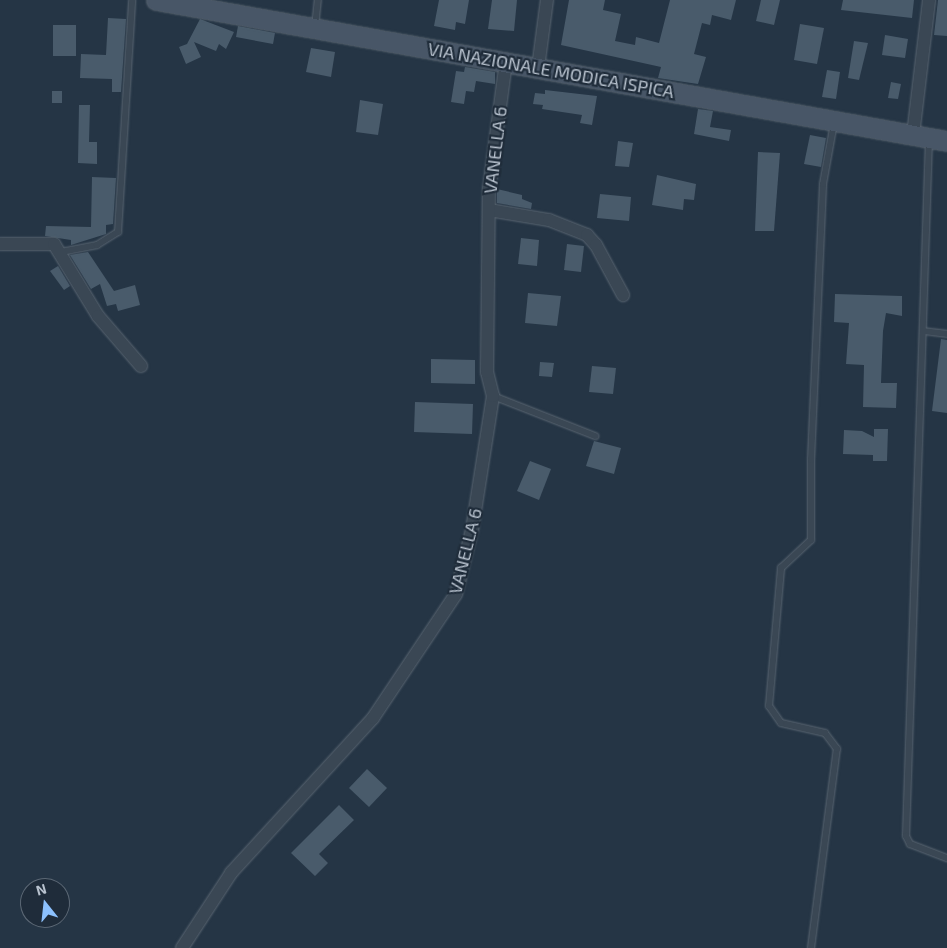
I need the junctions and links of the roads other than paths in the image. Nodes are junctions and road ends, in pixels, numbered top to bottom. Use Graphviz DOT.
graph roads {
  1 [pos="132,0"];
  2 [pos="156,0"];
  3 [pos="318,0"];
  4 [pos="547,0"];
  5 [pos="929,0"];
  6 [pos="315,28"];
  7 [pos="506,62"];
  8 [pos="538,68"];
  9 [pos="835,120"];
  10 [pos="930,138"];
  11 [pos="489,210"];
  12 [pos="0,244"];
  13 [pos="61,252"];
  14 [pos="624,295"];
  15 [pos="923,331"];
  16 [pos="947,334"];
  17 [pos="141,366"];
  18 [pos="493,396"];
  19 [pos="596,436"];
  20 [pos="947,858"];
  21 [pos="182,948"];
  22 [pos="811,948"];
  1 -- 13 [label="lane"];
  2 -- 6 [label="main road, VIA NAZIONALE MODICA ISPICA"];
  3 -- 6 [label="lane"];
  4 -- 8 [label="street"];
  5 -- 10 [label="street"];
  6 -- 7 [label="main road, VIA NAZIONALE MODICA ISPICA"];
  7 -- 8 [label="main road, VIA NAZIONALE MODICA ISPICA"];
  7 -- 11 [label="street, VANELLA 6"];
  8 -- 9 [label="main road, VIA NAZIONALE MODICA ISPICA"];
  9 -- 10 [label="main road, VIA NAZIONALE MODICA ISPICA"];
  9 -- 22 [label="lane"];
  10 -- 15 [label="lane"];
  11 -- 14 [label="street"];
  11 -- 18 [label="street, VANELLA 6"];
  12 -- 13 [label="street"];
  13 -- 17 [label="street"];
  15 -- 16 [label="lane"];
  15 -- 20 [label="lane"];
  18 -- 19 [label="lane"];
  18 -- 21 [label="street, VANELLA 6"];
}
